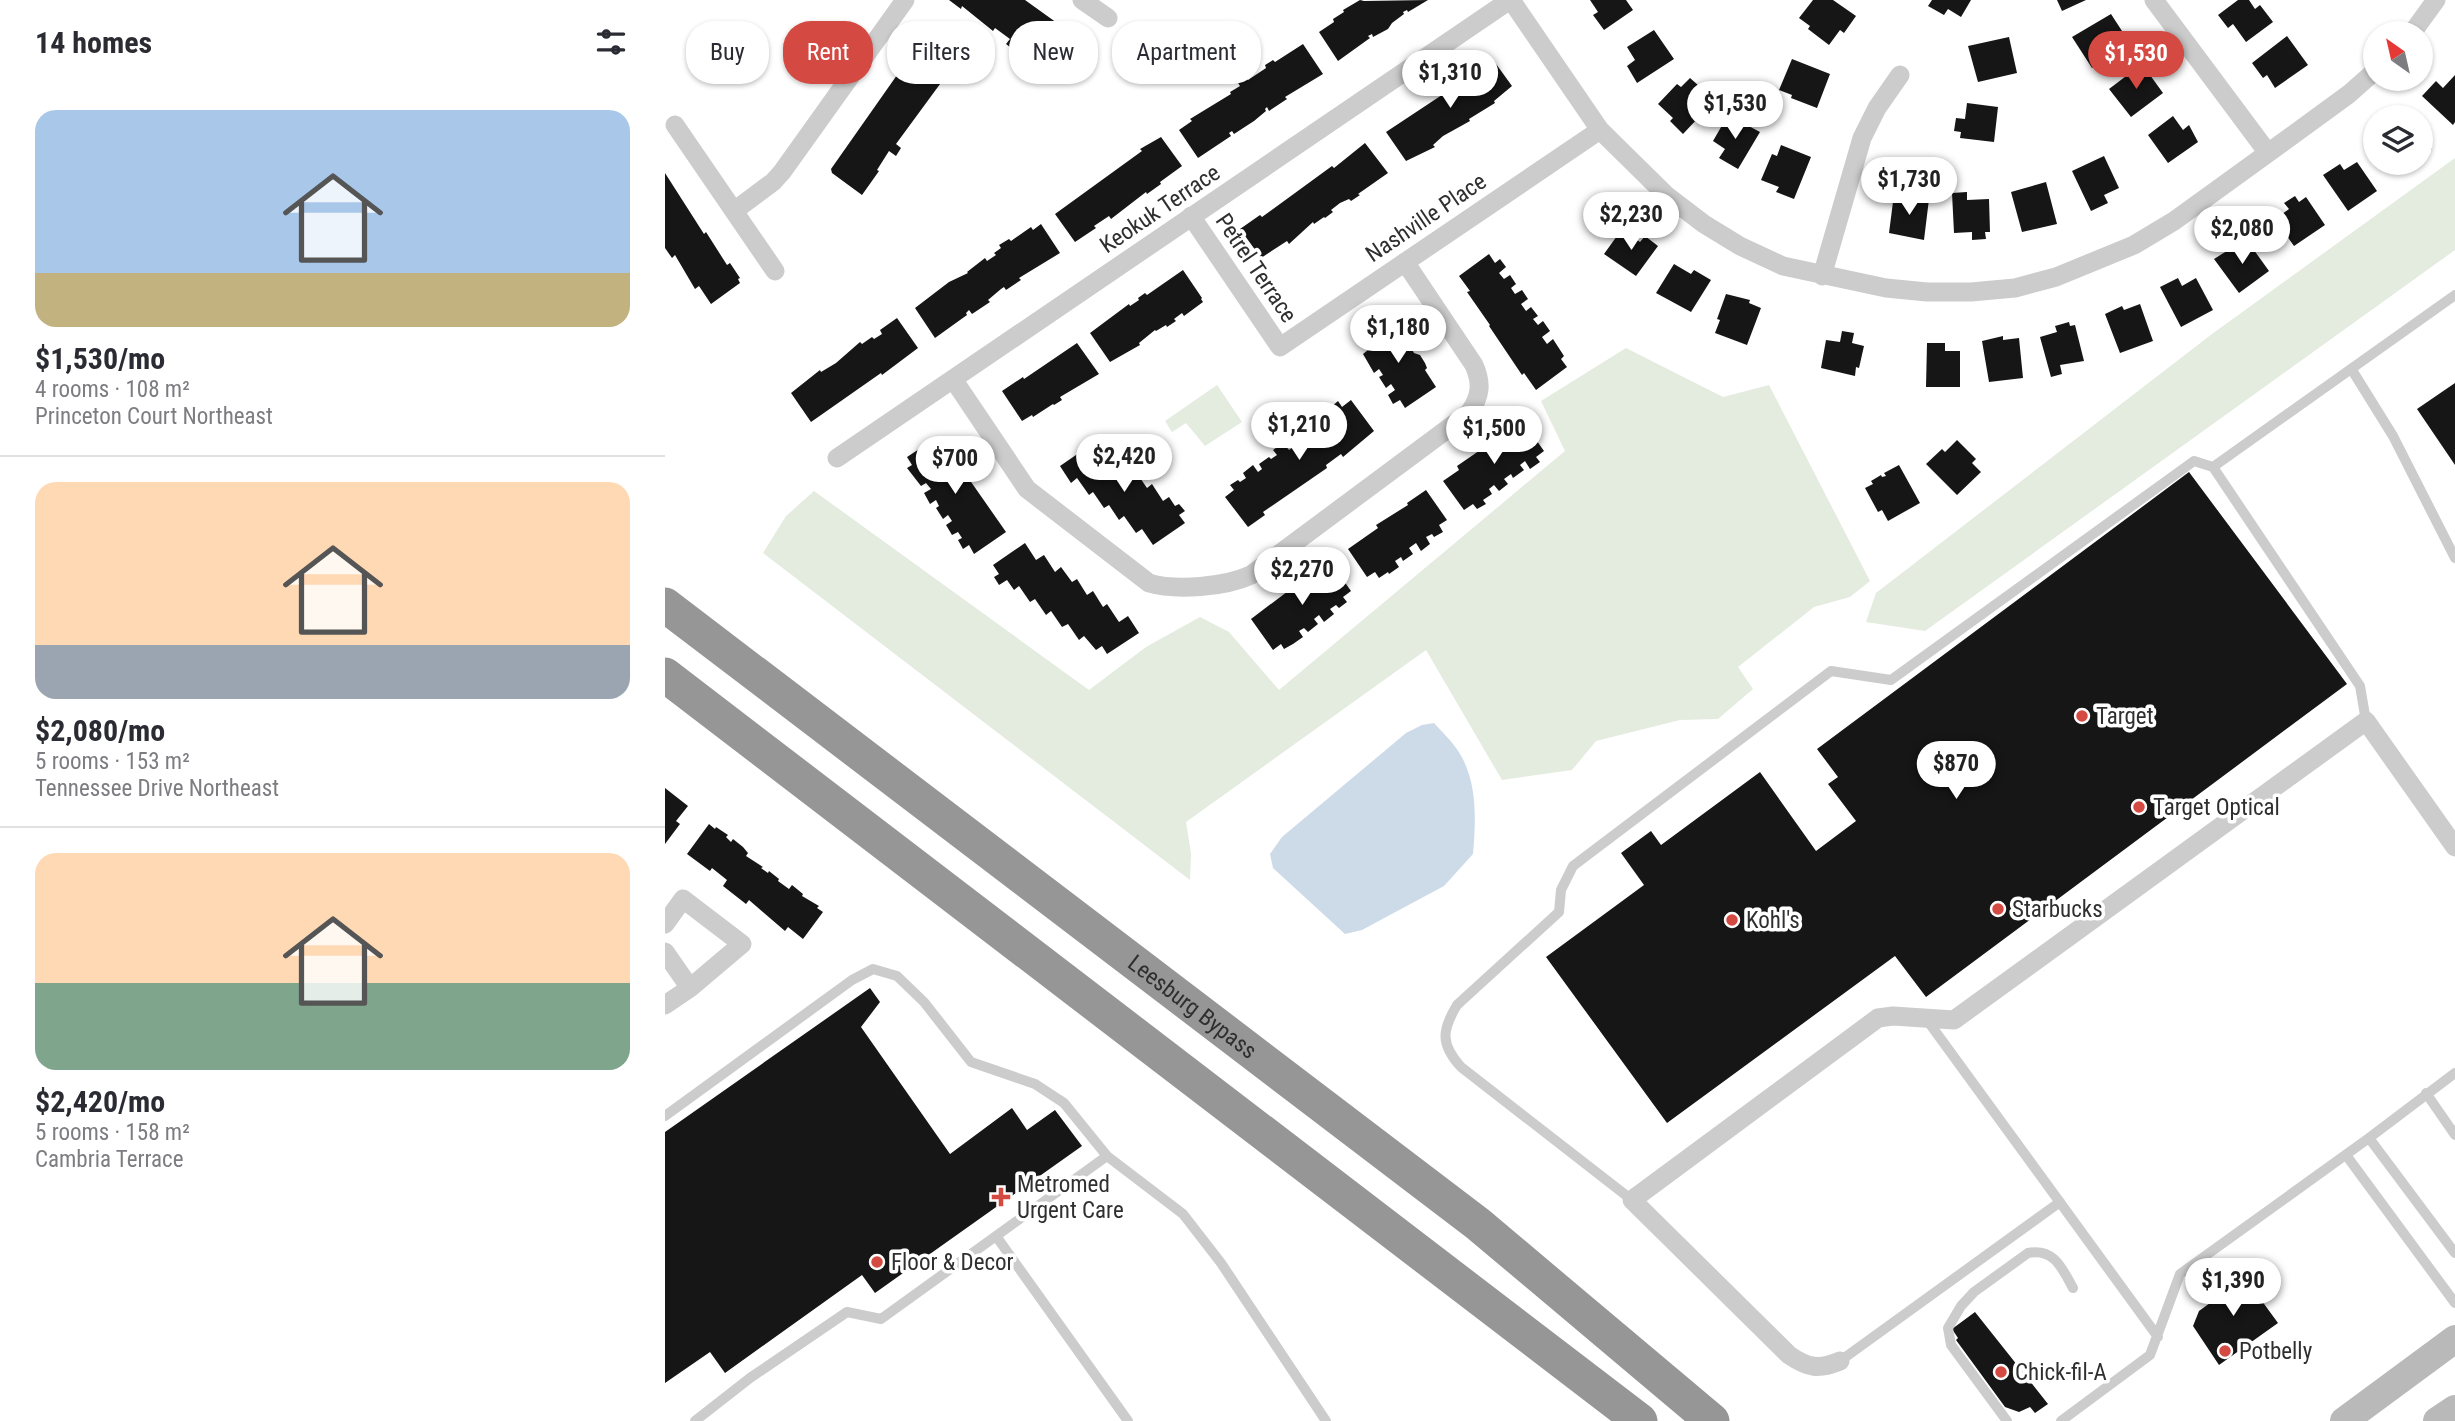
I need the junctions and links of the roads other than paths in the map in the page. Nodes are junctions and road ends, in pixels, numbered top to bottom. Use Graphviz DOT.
graph roads {
  1 [pos="905,0"];
  2 [pos="1082,0"];
  3 [pos="1510,0"];
  4 [pos="2154,0"];
  5 [pos="2436,0"];
  6 [pos="1108,18"];
  7 [pos="2421,21"];
  8 [pos="1900,75"];
  9 [pos="2363,82"];
  10 [pos="675,125"];
  11 [pos="1600,130"];
  12 [pos="2268,153"];
  13 [pos="734,211"];
  14 [pos="1191,216"];
  15 [pos="1405,262"];
  16 [pos="775,271"];
  17 [pos="1822,276"];
  18 [pos="2455,295"];
  19 [pos="1280,347"];
  20 [pos="2352,370"];
  21 [pos="953,379"];
  22 [pos="837,458"];
  23 [pos="2213,467"];
  24 [pos="2455,558"];
  25 [pos="665,605"];
  26 [pos="665,675"];
  27 [pos="2367,721"];
  28 [pos="2455,847"];
  29 [pos="665,924"];
  30 [pos="665,952"];
  31 [pos="690,988"];
  32 [pos="665,1005"];
  33 [pos="1927,1020"];
  34 [pos="2455,1073"];
  35 [pos="2426,1093"];
  36 [pos="665,1115"];
  37 [pos="2455,1135"];
  38 [pos="2369,1138"];
  39 [pos="2346,1155"];
  40 [pos="1107,1156"];
  41 [pos="1632,1200"];
  42 [pos="2060,1202"];
  43 [pos="996,1236"];
  44 [pos="2455,1253"];
  45 [pos="2073,1288"];
  46 [pos="2455,1303"];
  47 [pos="2158,1337"];
  48 [pos="2455,1339"];
  49 [pos="1840,1362"];
  50 [pos="2455,1409"];
  51 [pos="695,1421"];
  52 [pos="1128,1421"];
  53 [pos="1326,1421"];
  54 [pos="1640,1421"];
  55 [pos="1712,1421"];
  56 [pos="2007,1421"];
  57 [pos="2061,1421"];
  58 [pos="2344,1421"];
  59 [pos="2437,1421"];
  1 -- 13 [label="street"];
  2 -- 6 [label="street"];
  3 -- 11 [label="street"];
  3 -- 14 [label="street, Keokuk Terrace"];
  4 -- 12 [label="street"];
  5 -- 7 [label="street"];
  8 -- 17 [label="street"];
  9 -- 12 [label="street"];
  10 -- 13 [label="street"];
  11 -- 15 [label="street, Nashville Place"];
  11 -- 17 [label="street"];
  12 -- 17 [label="street"];
  13 -- 16 [label="street"];
  14 -- 19 [label="street, Petrel Terrace"];
  14 -- 21 [label="street, Keokuk Terrace"];
  15 -- 19 [label="street, Nashville Place"];
  15 -- 21 [label="street"];
  18 -- 20 [label="lane"];
  20 -- 23 [label="lane"];
  20 -- 24 [label="lane"];
  21 -- 22 [label="street, Keokuk Terrace"];
  23 -- 27 [label="lane"];
  23 -- 41 [label="lane"];
  25 -- 55 [label="highway, Leesburg Bypass"];
  26 -- 54 [label="highway"];
  27 -- 28 [label="street"];
  27 -- 33 [label="street"];
  29 -- 31 [label="street"];
  30 -- 31 [label="street"];
  31 -- 32 [label="street"];
  33 -- 41 [label="street"];
  33 -- 42 [label="lane"];
  34 -- 35 [label="lane"];
  35 -- 37 [label="lane"];
  35 -- 38 [label="lane"];
  36 -- 40 [label="lane"];
  38 -- 39 [label="lane"];
  38 -- 44 [label="lane"];
  39 -- 46 [label="lane"];
  39 -- 47 [label="lane"];
  40 -- 43 [label="lane"];
  40 -- 53 [label="lane"];
  41 -- 49 [label="street"];
  42 -- 47 [label="lane"];
  42 -- 49 [label="lane"];
  43 -- 51 [label="lane"];
  43 -- 52 [label="lane"];
  45 -- 56 [label="lane"];
  47 -- 57 [label="lane"];
  48 -- 58 [label="main road"];
  50 -- 59 [label="main road"];
}
